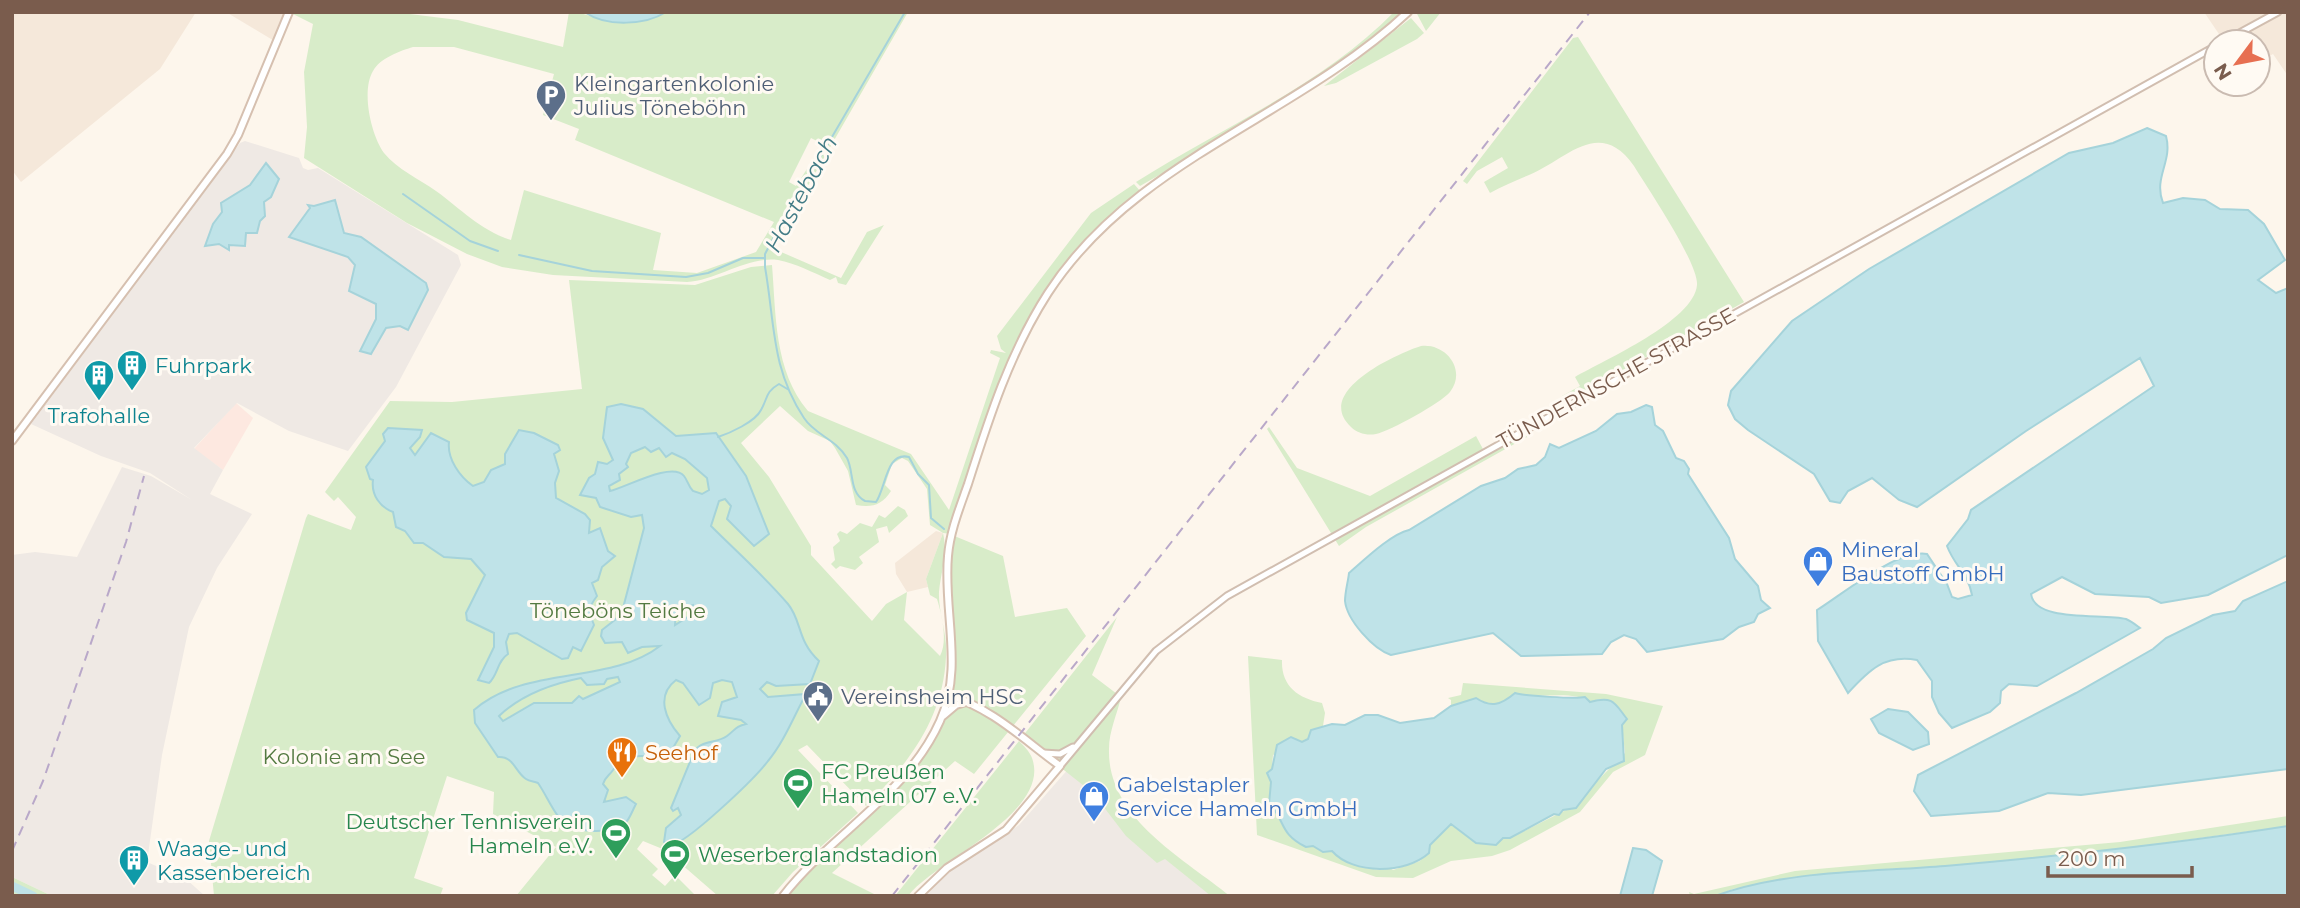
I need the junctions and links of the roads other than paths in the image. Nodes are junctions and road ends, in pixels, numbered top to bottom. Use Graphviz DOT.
graph roads {
  1 [pos="1408,12"];
  2 [pos="2278,12"];
  3 [pos="289,13"];
  4 [pos="2248,28"];
  5 [pos="2202,54"];
  6 [pos="12,440"];
  7 [pos="948,695"];
  8 [pos="970,702"];
  9 [pos="942,718"];
  10 [pos="1079,743"];
  11 [pos="1043,753"];
  12 [pos="1060,766"];
  13 [pos="783,896"];
  14 [pos="918,896"];
  1 -- 7 [label="main road"];
  2 -- 4 [label="street"];
  3 -- 6 [label="main road"];
  5 -- 10 [label="street, TÜNDERNSCHE STRASSE"];
  7 -- 8 [label="main road"];
  7 -- 9 [label="main road"];
  8 -- 9 [label="main road"];
  8 -- 11 [label="main road"];
  9 -- 13 [label="main road"];
  10 -- 11 [label="street"];
  10 -- 12 [label="street, TÜNDERNSCHE STRASSE"];
  11 -- 12 [label="main road"];
  12 -- 14 [label="main road"];
}
